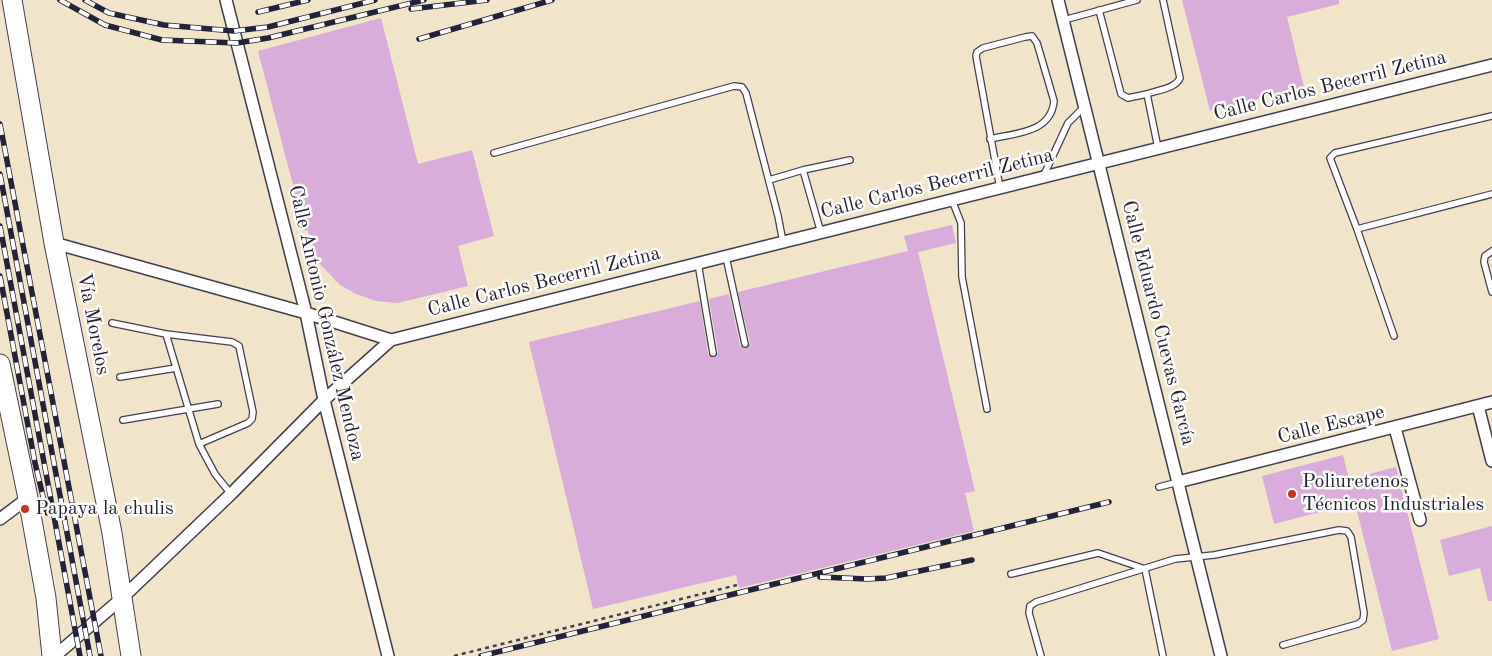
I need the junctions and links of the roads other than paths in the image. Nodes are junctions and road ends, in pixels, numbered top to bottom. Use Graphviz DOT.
graph roads {
  1 [pos="12,0"];
  2 [pos="226,0"];
  3 [pos="1058,0"];
  4 [pos="1137,0"];
  5 [pos="1163,0"];
  6 [pos="1099,10"];
  7 [pos="1064,20"];
  8 [pos="1492,67"];
  9 [pos="1147,94"];
  10 [pos="1086,106"];
  11 [pos="1492,116"];
  12 [pos="990,139"];
  13 [pos="1158,148"];
  14 [pos="494,153"];
  15 [pos="850,160"];
  16 [pos="1099,163"];
  17 [pos="803,170"];
  18 [pos="1043,177"];
  19 [pos="769,180"];
  20 [pos="1000,188"];
  21 [pos="1492,194"];
  22 [pos="952,200"];
  23 [pos="1357,229"];
  24 [pos="821,233"];
  25 [pos="783,242"];
  26 [pos="54,243"];
  27 [pos="1492,251"];
  28 [pos="726,256"];
  29 [pos="698,263"];
  30 [pos="1492,292"];
  31 [pos="306,313"];
  32 [pos="112,322"];
  33 [pos="166,334"];
  34 [pos="1394,336"];
  35 [pos="391,340"];
  36 [pos="745,344"];
  37 [pos="713,353"];
  38 [pos="176,368"];
  39 [pos="1,374"];
  40 [pos="120,377"];
  41 [pos="324,400"];
  42 [pos="1492,402"];
  43 [pos="218,404"];
  44 [pos="1478,406"];
  45 [pos="189,409"];
  46 [pos="987,409"];
  47 [pos="123,420"];
  48 [pos="1395,428"];
  49 [pos="7,431"];
  50 [pos="199,444"];
  51 [pos="1492,461"];
  52 [pos="1178,482"];
  53 [pos="1160,487"];
  54 [pos="231,494"];
  55 [pos="28,498"];
  56 [pos="0,519"];
  57 [pos="1420,520"];
  58 [pos="1196,557"];
  59 [pos="1145,569"];
  60 [pos="1012,574"];
  61 [pos="121,599"];
  62 [pos="1283,645"];
  63 [pos="127,653"];
  64 [pos="54,656"];
  65 [pos="388,656"];
  66 [pos="1040,656"];
  67 [pos="1163,656"];
  68 [pos="1221,656"];
  1 -- 26 [label="main road, Vía Morelos"];
  2 -- 31 [label="street, Calle Antonio González Mendoza"];
  3 -- 7 [label="street, Calle Eduardo Cuevas García"];
  4 -- 6 [label="lane"];
  5 -- 9 [label="lane"];
  6 -- 7 [label="lane"];
  6 -- 9 [label="lane"];
  7 -- 10 [label="street, Calle Eduardo Cuevas García"];
  8 -- 13 [label="street, Calle Carlos Becerril Zetina"];
  9 -- 13 [label="lane"];
  10 -- 16 [label="street, Calle Eduardo Cuevas García"];
  10 -- 18 [label="lane"];
  11 -- 23 [label="lane"];
  12 -- 12 [label="lane"];
  12 -- 20 [label="lane"];
  13 -- 16 [label="street, Calle Carlos Becerril Zetina"];
  14 -- 19 [label="lane"];
  15 -- 17 [label="lane"];
  16 -- 18 [label="street, Calle Carlos Becerril Zetina"];
  16 -- 52 [label="street, Calle Eduardo Cuevas García"];
  17 -- 19 [label="lane"];
  17 -- 24 [label="lane"];
  18 -- 20 [label="street, Calle Carlos Becerril Zetina"];
  19 -- 25 [label="lane"];
  20 -- 22 [label="street, Calle Carlos Becerril Zetina"];
  21 -- 23 [label="lane"];
  22 -- 24 [label="street, Calle Carlos Becerril Zetina"];
  22 -- 46 [label="lane"];
  23 -- 34 [label="lane"];
  24 -- 25 [label="street, Calle Carlos Becerril Zetina"];
  25 -- 28 [label="street, Calle Carlos Becerril Zetina"];
  26 -- 31 [label="street"];
  26 -- 61 [label="main road, Vía Morelos"];
  27 -- 30 [label="lane"];
  28 -- 29 [label="street, Calle Carlos Becerril Zetina"];
  28 -- 36 [label="lane"];
  29 -- 35 [label="street, Calle Carlos Becerril Zetina"];
  29 -- 37 [label="lane"];
  31 -- 35 [label="street"];
  31 -- 41 [label="street, Calle Antonio González Mendoza"];
  32 -- 33 [label="lane"];
  33 -- 38 [label="lane"];
  33 -- 50 [label="lane"];
  35 -- 41 [label="street, Calle Carlos Becerril Zetina"];
  38 -- 40 [label="lane"];
  38 -- 45 [label="lane"];
  39 -- 49 [label="main road"];
  41 -- 54 [label="street, Calle Carlos Becerril Zetina"];
  41 -- 65 [label="street, Calle Antonio González Mendoza"];
  42 -- 44 [label="street, Calle Escape"];
  43 -- 45 [label="lane"];
  44 -- 48 [label="street, Calle Escape"];
  44 -- 51 [label="street"];
  45 -- 47 [label="lane"];
  45 -- 50 [label="lane"];
  48 -- 52 [label="street, Calle Escape"];
  48 -- 57 [label="street"];
  49 -- 55 [label="main road"];
  50 -- 54 [label="lane"];
  52 -- 53 [label="lane"];
  52 -- 58 [label="street, Calle Eduardo Cuevas García"];
  54 -- 61 [label="street, Calle Carlos Becerril Zetina"];
  55 -- 56 [label="street"];
  55 -- 64 [label="main road"];
  58 -- 59 [label="lane"];
  58 -- 62 [label="lane"];
  58 -- 68 [label="street, Calle Eduardo Cuevas García"];
  59 -- 60 [label="lane"];
  59 -- 66 [label="lane"];
  59 -- 67 [label="lane"];
  61 -- 63 [label="main road, Vía Morelos"];
  61 -- 64 [label="street, Calle Carlos Becerril Zetina"];
}
